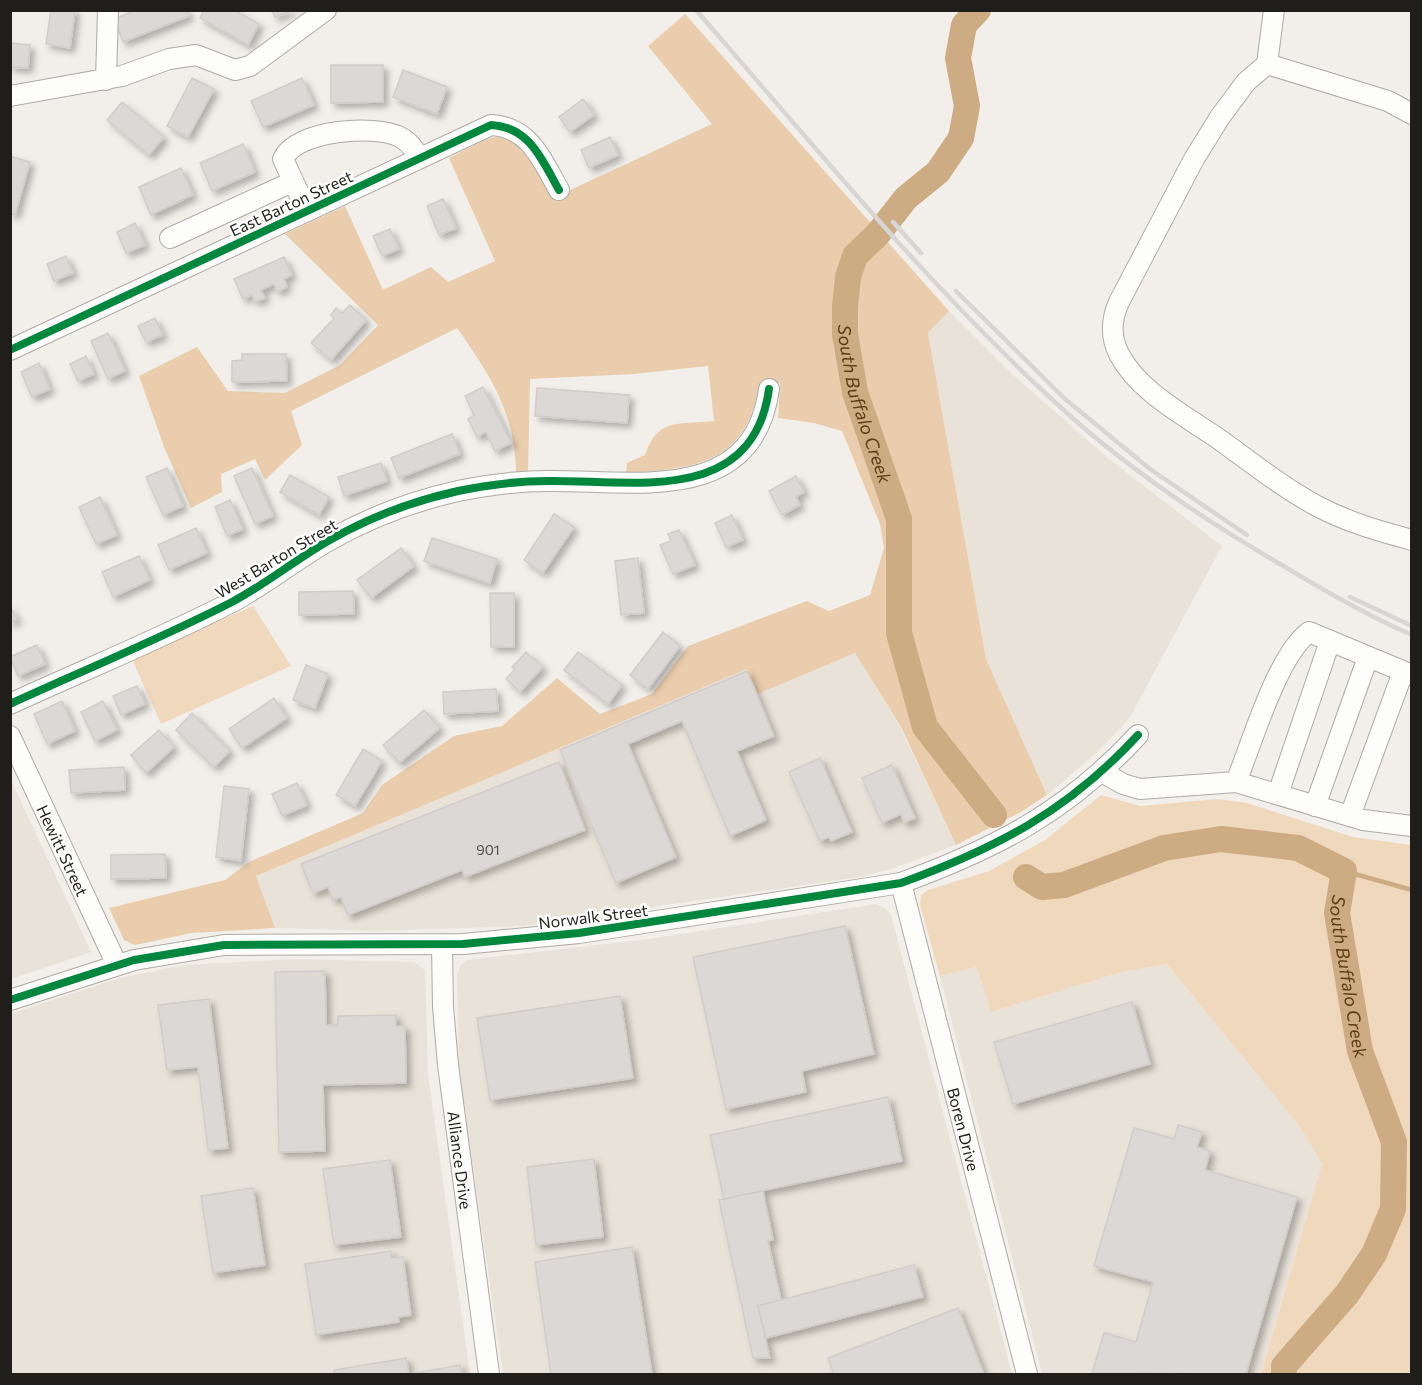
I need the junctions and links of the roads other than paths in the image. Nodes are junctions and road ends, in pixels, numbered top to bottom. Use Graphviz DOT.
graph roads {
  1 [pos="108,10"];
  2 [pos="326,10"];
  3 [pos="1274,10"];
  4 [pos="1267,64"];
  5 [pos="106,80"];
  6 [pos="10,96"];
  7 [pos="1412,114"];
  8 [pos="420,157"];
  9 [pos="292,182"];
  10 [pos="559,190"];
  11 [pos="307,210"];
  12 [pos="170,238"];
  13 [pos="10,350"];
  14 [pos="769,389"];
  15 [pos="1412,540"];
  16 [pos="1330,641"];
  17 [pos="1368,657"];
  18 [pos="1407,674"];
  19 [pos="10,705"];
  20 [pos="1138,735"];
  21 [pos="10,736"];
  22 [pos="1102,772"];
  23 [pos="1236,782"];
  24 [pos="1278,794"];
  25 [pos="1314,806"];
  26 [pos="1350,816"];
  27 [pos="1412,826"];
  28 [pos="901,883"];
  29 [pos="442,945"];
  30 [pos="117,965"];
  31 [pos="10,1000"];
  32 [pos="489,1374"];
  33 [pos="1027,1374"];
  1 -- 5 [label="street"];
  2 -- 5 [label="street"];
  3 -- 4 [label="street"];
  4 -- 7 [label="street"];
  4 -- 15 [label="street"];
  5 -- 6 [label="street"];
  8 -- 9 [label="street"];
  8 -- 10 [label="street, East Barton Street"];
  8 -- 11 [label="street, East Barton Street"];
  9 -- 11 [label="street"];
  9 -- 12 [label="street"];
  11 -- 13 [label="street, East Barton Street"];
  14 -- 19 [label="street, West Barton Street"];
  16 -- 17 [label="street"];
  16 -- 23 [label="street"];
  16 -- 24 [label="street"];
  17 -- 18 [label="street"];
  17 -- 25 [label="street"];
  18 -- 26 [label="street"];
  20 -- 22 [label="street, Norwalk Street"];
  21 -- 30 [label="street, Hewitt Street"];
  22 -- 23 [label="street"];
  22 -- 28 [label="street, Norwalk Street"];
  23 -- 24 [label="street"];
  24 -- 25 [label="street"];
  25 -- 26 [label="street"];
  26 -- 27 [label="street"];
  28 -- 29 [label="street, Norwalk Street"];
  28 -- 33 [label="street, Boren Drive"];
  29 -- 30 [label="street, Norwalk Street"];
  29 -- 32 [label="street, Alliance Drive"];
  30 -- 31 [label="street, Norwalk Street"];
}
